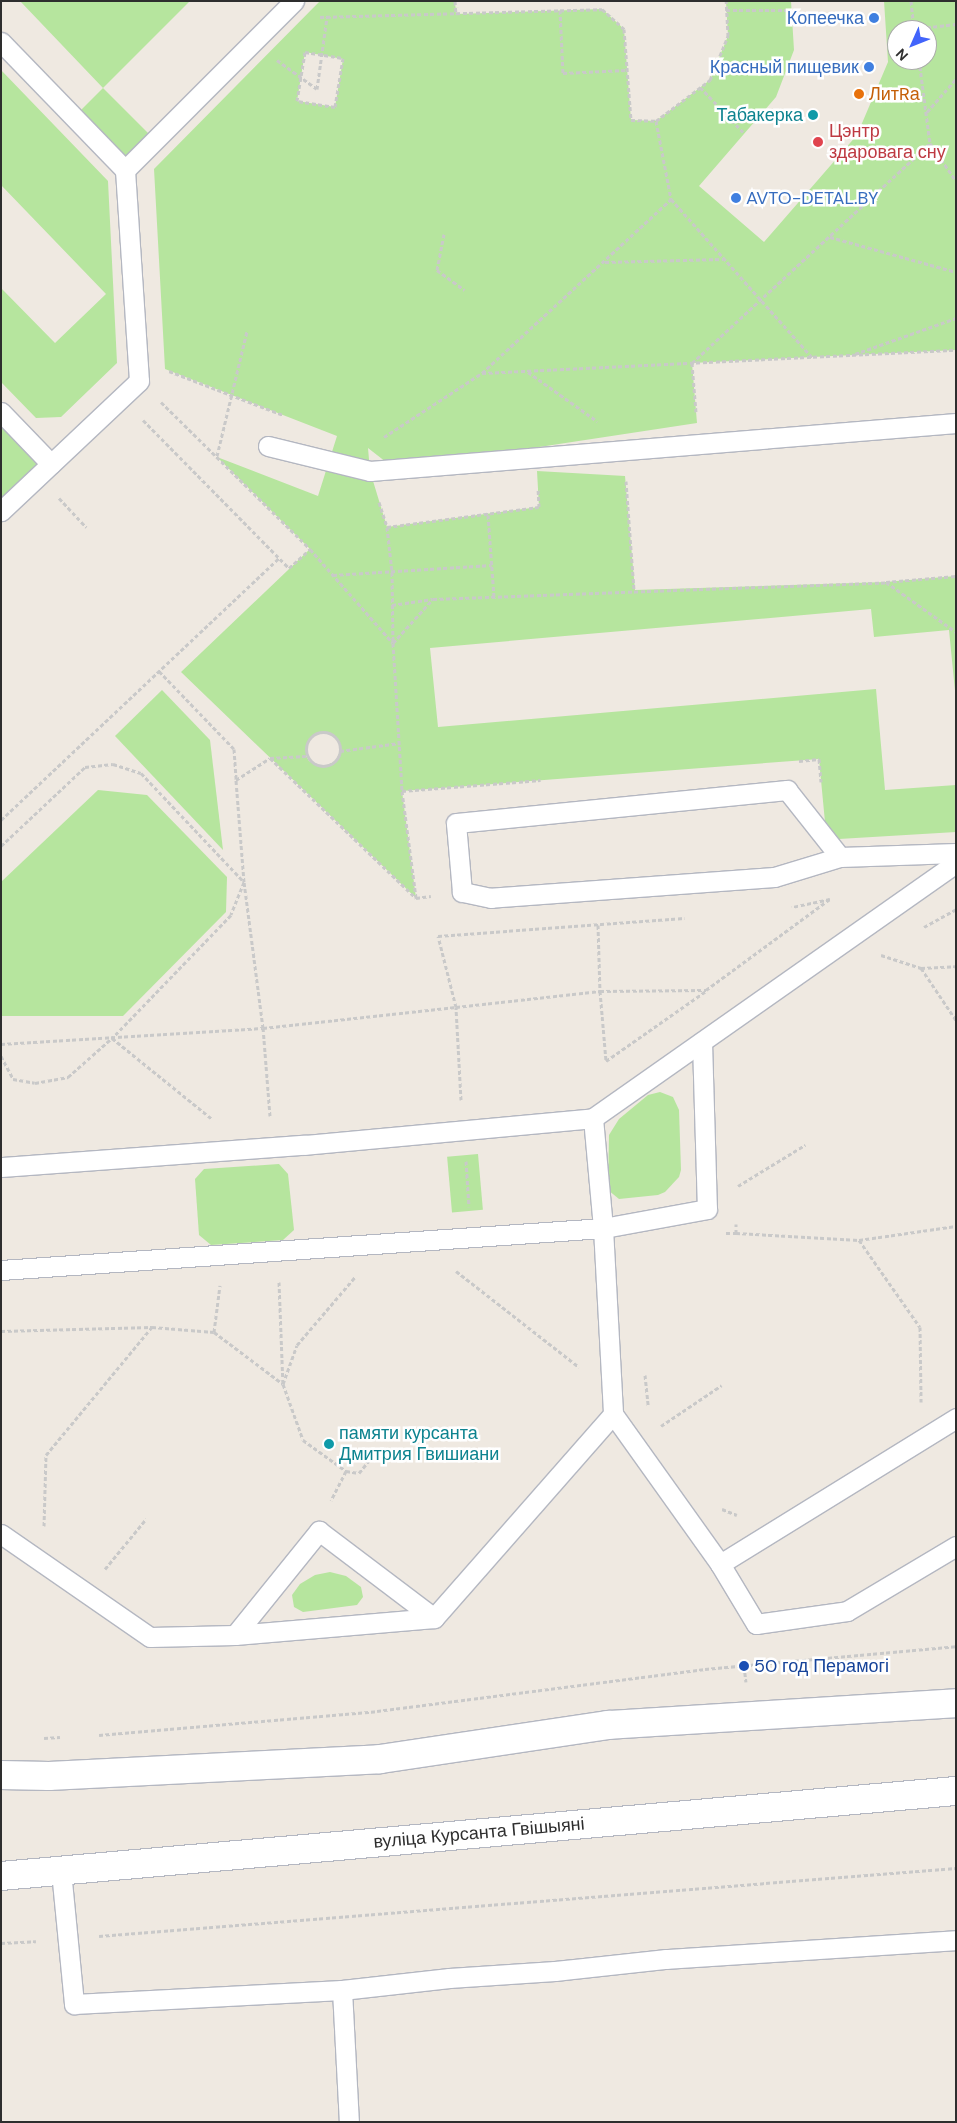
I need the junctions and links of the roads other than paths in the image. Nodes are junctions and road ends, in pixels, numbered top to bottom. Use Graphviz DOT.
graph roads {
  1 [pos="294,1"];
  2 [pos="1,42"];
  3 [pos="125,170"];
  4 [pos="1,412"];
  5 [pos="956,423"];
  6 [pos="268,446"];
  7 [pos="51,464"];
  8 [pos="1,511"];
  9 [pos="956,853"];
  10 [pos="840,857"];
  11 [pos="956,863"];
  12 [pos="702,1042"];
  13 [pos="593,1118"];
  14 [pos="1,1166"];
  15 [pos="603,1228"];
  16 [pos="1,1270"];
  17 [pos="613,1414"];
  18 [pos="956,1418"];
  19 [pos="1,1534"];
  20 [pos="956,1546"];
  21 [pos="720,1564"];
  22 [pos="434,1618"];
  23 [pos="235,1635"];
  24 [pos="956,1703"];
  25 [pos="1,1775"];
  26 [pos="956,1791"];
  27 [pos="61,1871"];
  28 [pos="1,1876"];
  29 [pos="956,1940"];
  30 [pos="342,1990"];
  31 [pos="349,2122"];
  1 -- 3 [label="lane"];
  2 -- 3 [label="lane"];
  3 -- 7 [label="lane"];
  4 -- 7 [label="lane"];
  5 -- 6 [label="lane"];
  7 -- 8 [label="lane"];
  9 -- 10 [label="lane"];
  10 -- 10 [label="lane"];
  11 -- 12 [label="lane"];
  12 -- 13 [label="lane"];
  12 -- 15 [label="lane"];
  13 -- 14 [label="lane"];
  13 -- 15 [label="lane"];
  15 -- 16 [label="lane"];
  15 -- 17 [label="lane"];
  17 -- 21 [label="lane"];
  17 -- 22 [label="lane"];
  18 -- 21 [label="lane"];
  19 -- 23 [label="lane"];
  20 -- 21 [label="lane"];
  22 -- 23 [label="lane"];
  22 -- 23 [label="lane"];
  24 -- 25 [label="street"];
  26 -- 27 [label="street, вуліца Курсанта Гвішыяні"];
  27 -- 28 [label="street, вуліца Курсанта Гвішыяні"];
  27 -- 30 [label="lane"];
  29 -- 30 [label="lane"];
  30 -- 31 [label="lane"];
}
